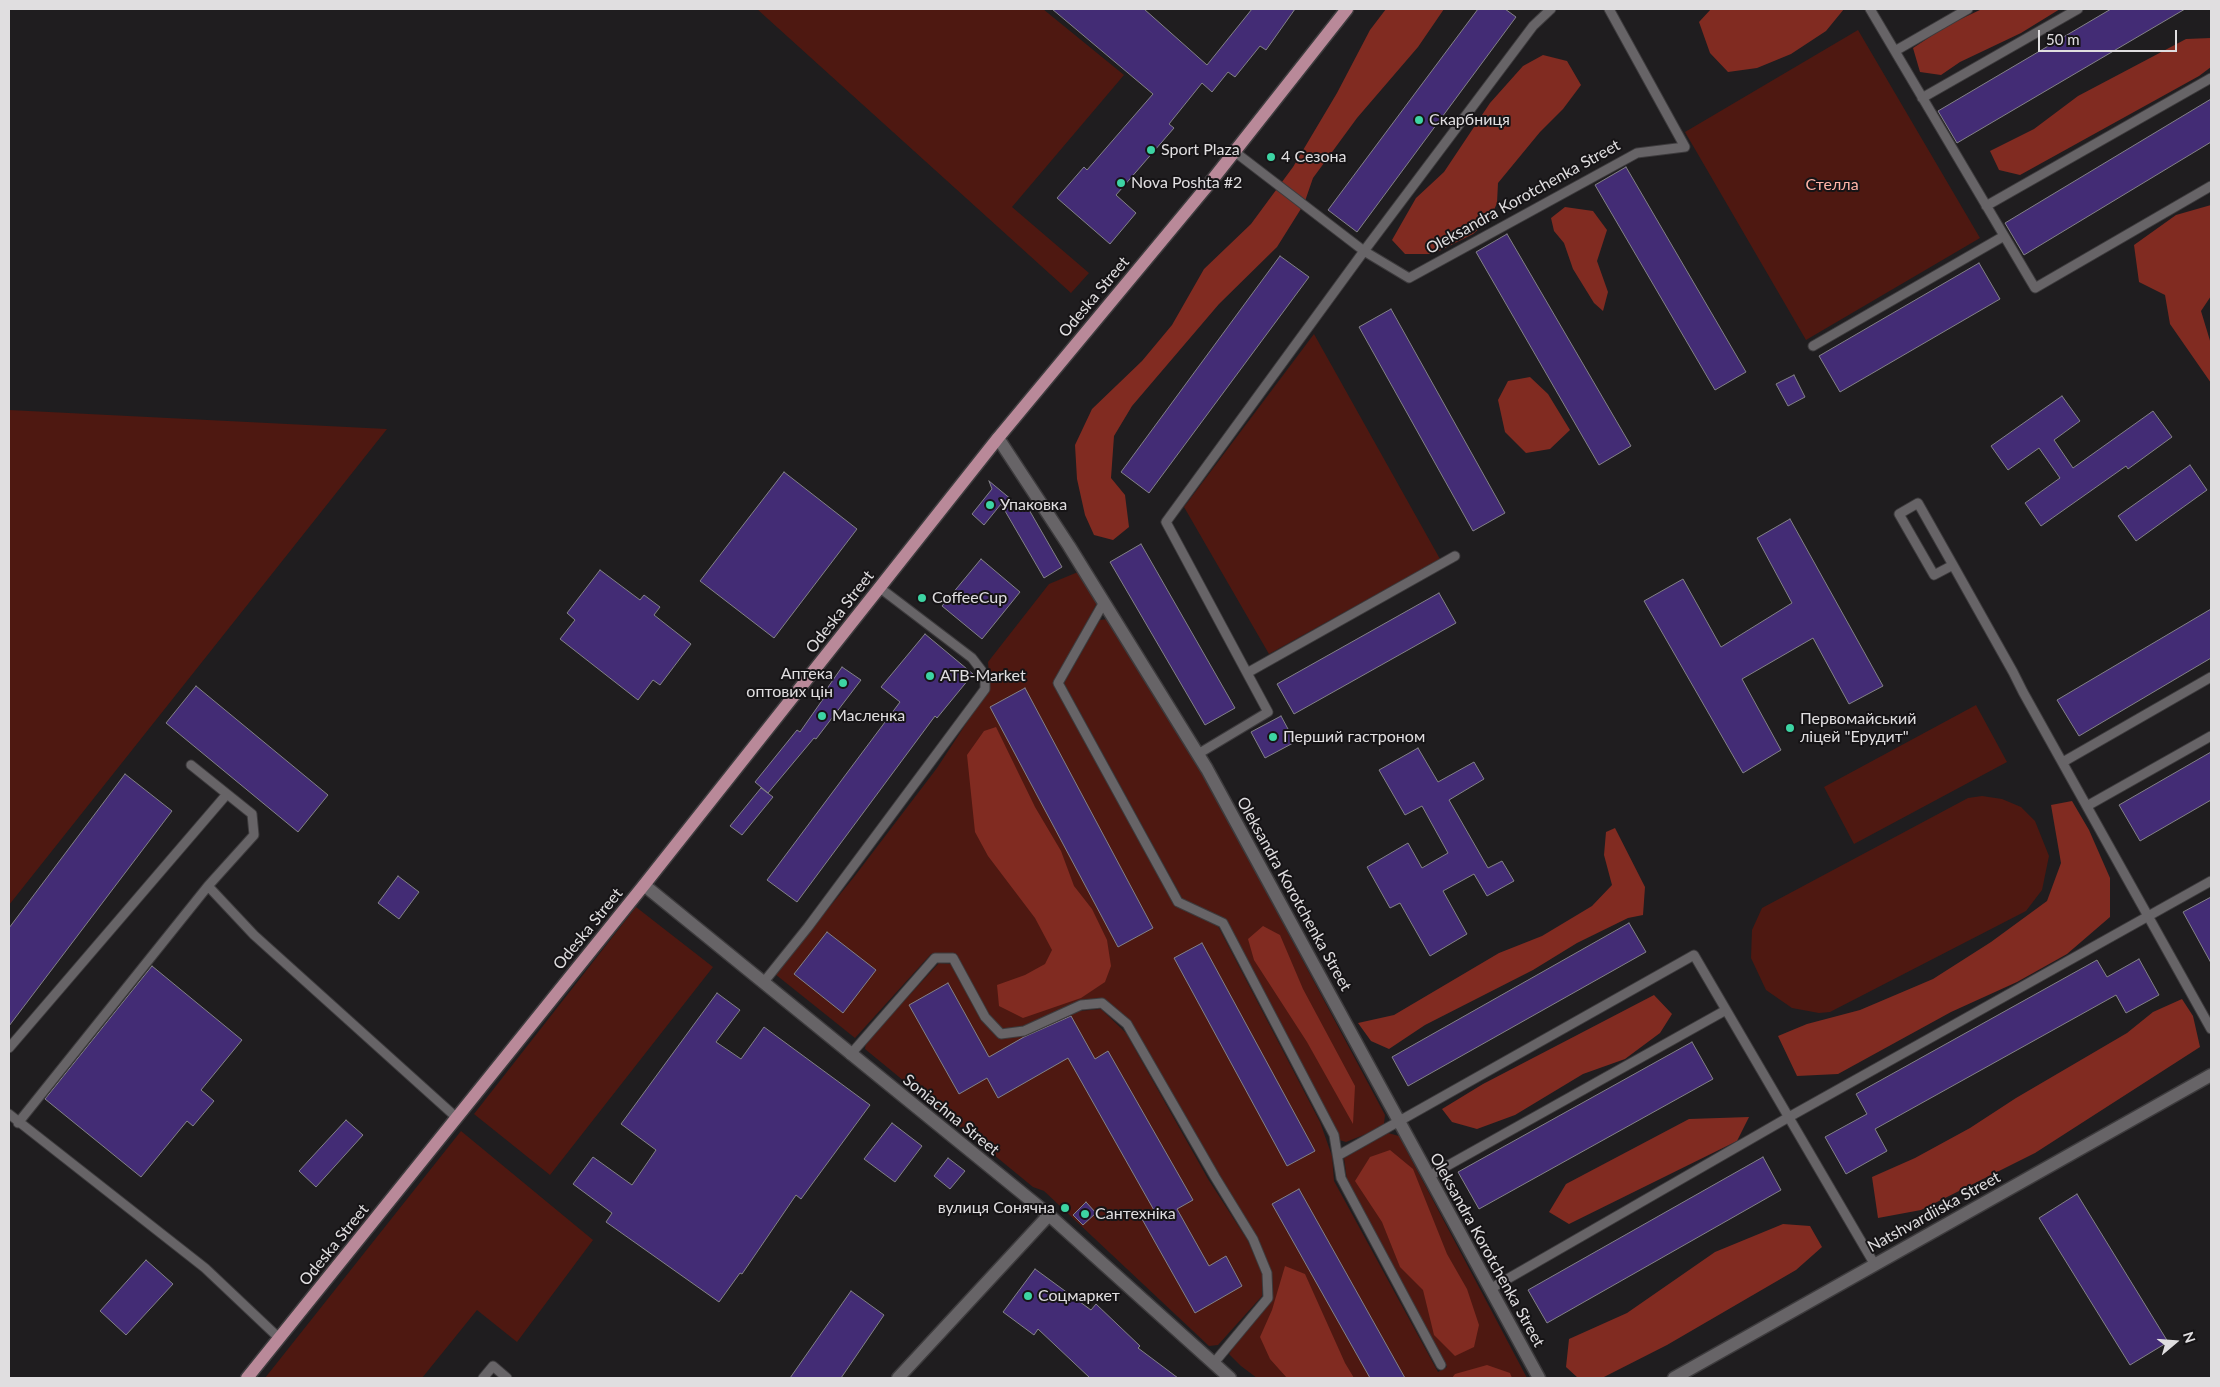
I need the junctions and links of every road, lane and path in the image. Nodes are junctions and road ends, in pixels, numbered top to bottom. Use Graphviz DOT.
graph roads {
  1 [pos="1347,9"];
  2 [pos="1551,9"];
  3 [pos="1609,9"];
  4 [pos="1870,9"];
  5 [pos="1968,9"];
  6 [pos="2078,9"];
  7 [pos="1895,51"];
  8 [pos="2211,78"];
  9 [pos="1922,98"];
  10 [pos="1235,152"];
  11 [pos="2211,186"];
  12 [pos="1986,206"];
  13 [pos="2004,236"];
  14 [pos="1364,251"];
  15 [pos="1812,346"];
  16 [pos="998,438"];
  17 [pos="1455,556"];
  18 [pos="1953,564"];
  19 [pos="880,588"];
  20 [pos="1104,602"];
  21 [pos="1247,673"];
  22 [pos="2211,677"];
  23 [pos="2211,736"];
  24 [pos="1198,754"];
  25 [pos="2063,762"];
  26 [pos="191,765"];
  27 [pos="227,794"];
  28 [pos="2087,806"];
  29 [pos="2211,881"];
  30 [pos="644,885"];
  31 [pos="208,886"];
  32 [pos="2149,917"];
  33 [pos="763,983"];
  34 [pos="1726,1010"];
  35 [pos="2211,1029"];
  36 [pos="9,1048"];
  37 [pos="850,1055"];
  38 [pos="2211,1075"];
  39 [pos="9,1114"];
  40 [pos="1789,1117"];
  41 [pos="458,1118"];
  42 [pos="1398,1120"];
  43 [pos="18,1123"];
  44 [pos="1338,1155"];
  45 [pos="1429,1176"];
  46 [pos="1049,1215"];
  47 [pos="1875,1264"];
  48 [pos="1490,1289"];
  49 [pos="279,1338"];
  50 [pos="1213,1364"];
  51 [pos="1441,1365"];
  52 [pos="247,1378"];
  53 [pos="483,1378"];
  54 [pos="507,1378"];
  55 [pos="898,1378"];
  56 [pos="1230,1378"];
  57 [pos="1539,1378"];
  58 [pos="1674,1378"];
  1 -- 10 [label="main road, Odeska Street"];
  2 -- 14 [label="lane"];
  3 -- 14 [label="lane, Oleksandra Korotchenka Street"];
  4 -- 7 [label="lane"];
  5 -- 7 [label="lane"];
  6 -- 9 [label="lane"];
  7 -- 9 [label="lane"];
  8 -- 12 [label="lane"];
  9 -- 12 [label="lane"];
  10 -- 14 [label="lane"];
  10 -- 16 [label="main road, Odeska Street"];
  11 -- 13 [label="lane"];
  12 -- 13 [label="lane"];
  13 -- 15 [label="lane"];
  14 -- 21 [label="lane"];
  16 -- 19 [label="main road, Odeska Street"];
  16 -- 20 [label="street, Oleksandra Korotchenka Street"];
  17 -- 21 [label="lane"];
  18 -- 18 [label="lane"];
  18 -- 25 [label="lane"];
  19 -- 30 [label="main road, Odeska Street"];
  19 -- 33 [label="lane"];
  20 -- 24 [label="street, Oleksandra Korotchenka Street"];
  20 -- 44 [label="lane"];
  21 -- 24 [label="lane"];
  22 -- 25 [label="lane"];
  23 -- 28 [label="lane"];
  24 -- 42 [label="street, Oleksandra Korotchenka Street"];
  25 -- 28 [label="lane"];
  26 -- 27 [label="lane"];
  27 -- 31 [label="lane"];
  27 -- 36 [label="lane"];
  28 -- 32 [label="lane"];
  29 -- 32 [label="lane"];
  30 -- 33 [label="street, Soniachna Street"];
  30 -- 41 [label="main road, Odeska Street"];
  31 -- 41 [label="lane"];
  31 -- 43 [label="lane"];
  32 -- 35 [label="lane"];
  32 -- 40 [label="lane"];
  33 -- 37 [label="street, Soniachna Street"];
  34 -- 40 [label="lane"];
  34 -- 42 [label="lane"];
  34 -- 45 [label="lane"];
  37 -- 46 [label="street, Soniachna Street"];
  37 -- 50 [label="lane"];
  38 -- 47 [label="street, Natshvardiiska Street"];
  39 -- 43 [label="lane"];
  40 -- 47 [label="lane"];
  40 -- 48 [label="lane"];
  41 -- 49 [label="main road, Odeska Street"];
  42 -- 44 [label="lane"];
  42 -- 45 [label="street, Oleksandra Korotchenka Street"];
  43 -- 49 [label="lane"];
  44 -- 51 [label="lane"];
  45 -- 48 [label="street, Oleksandra Korotchenka Street"];
  46 -- 50 [label="street, Soniachna Street"];
  46 -- 55 [label="street"];
  47 -- 58 [label="street, Natshvardiiska Street"];
  48 -- 57 [label="street, Oleksandra Korotchenka Street"];
  49 -- 52 [label="main road, Odeska Street"];
  50 -- 56 [label="street, Soniachna Street"];
  53 -- 54 [label="lane"];
}
